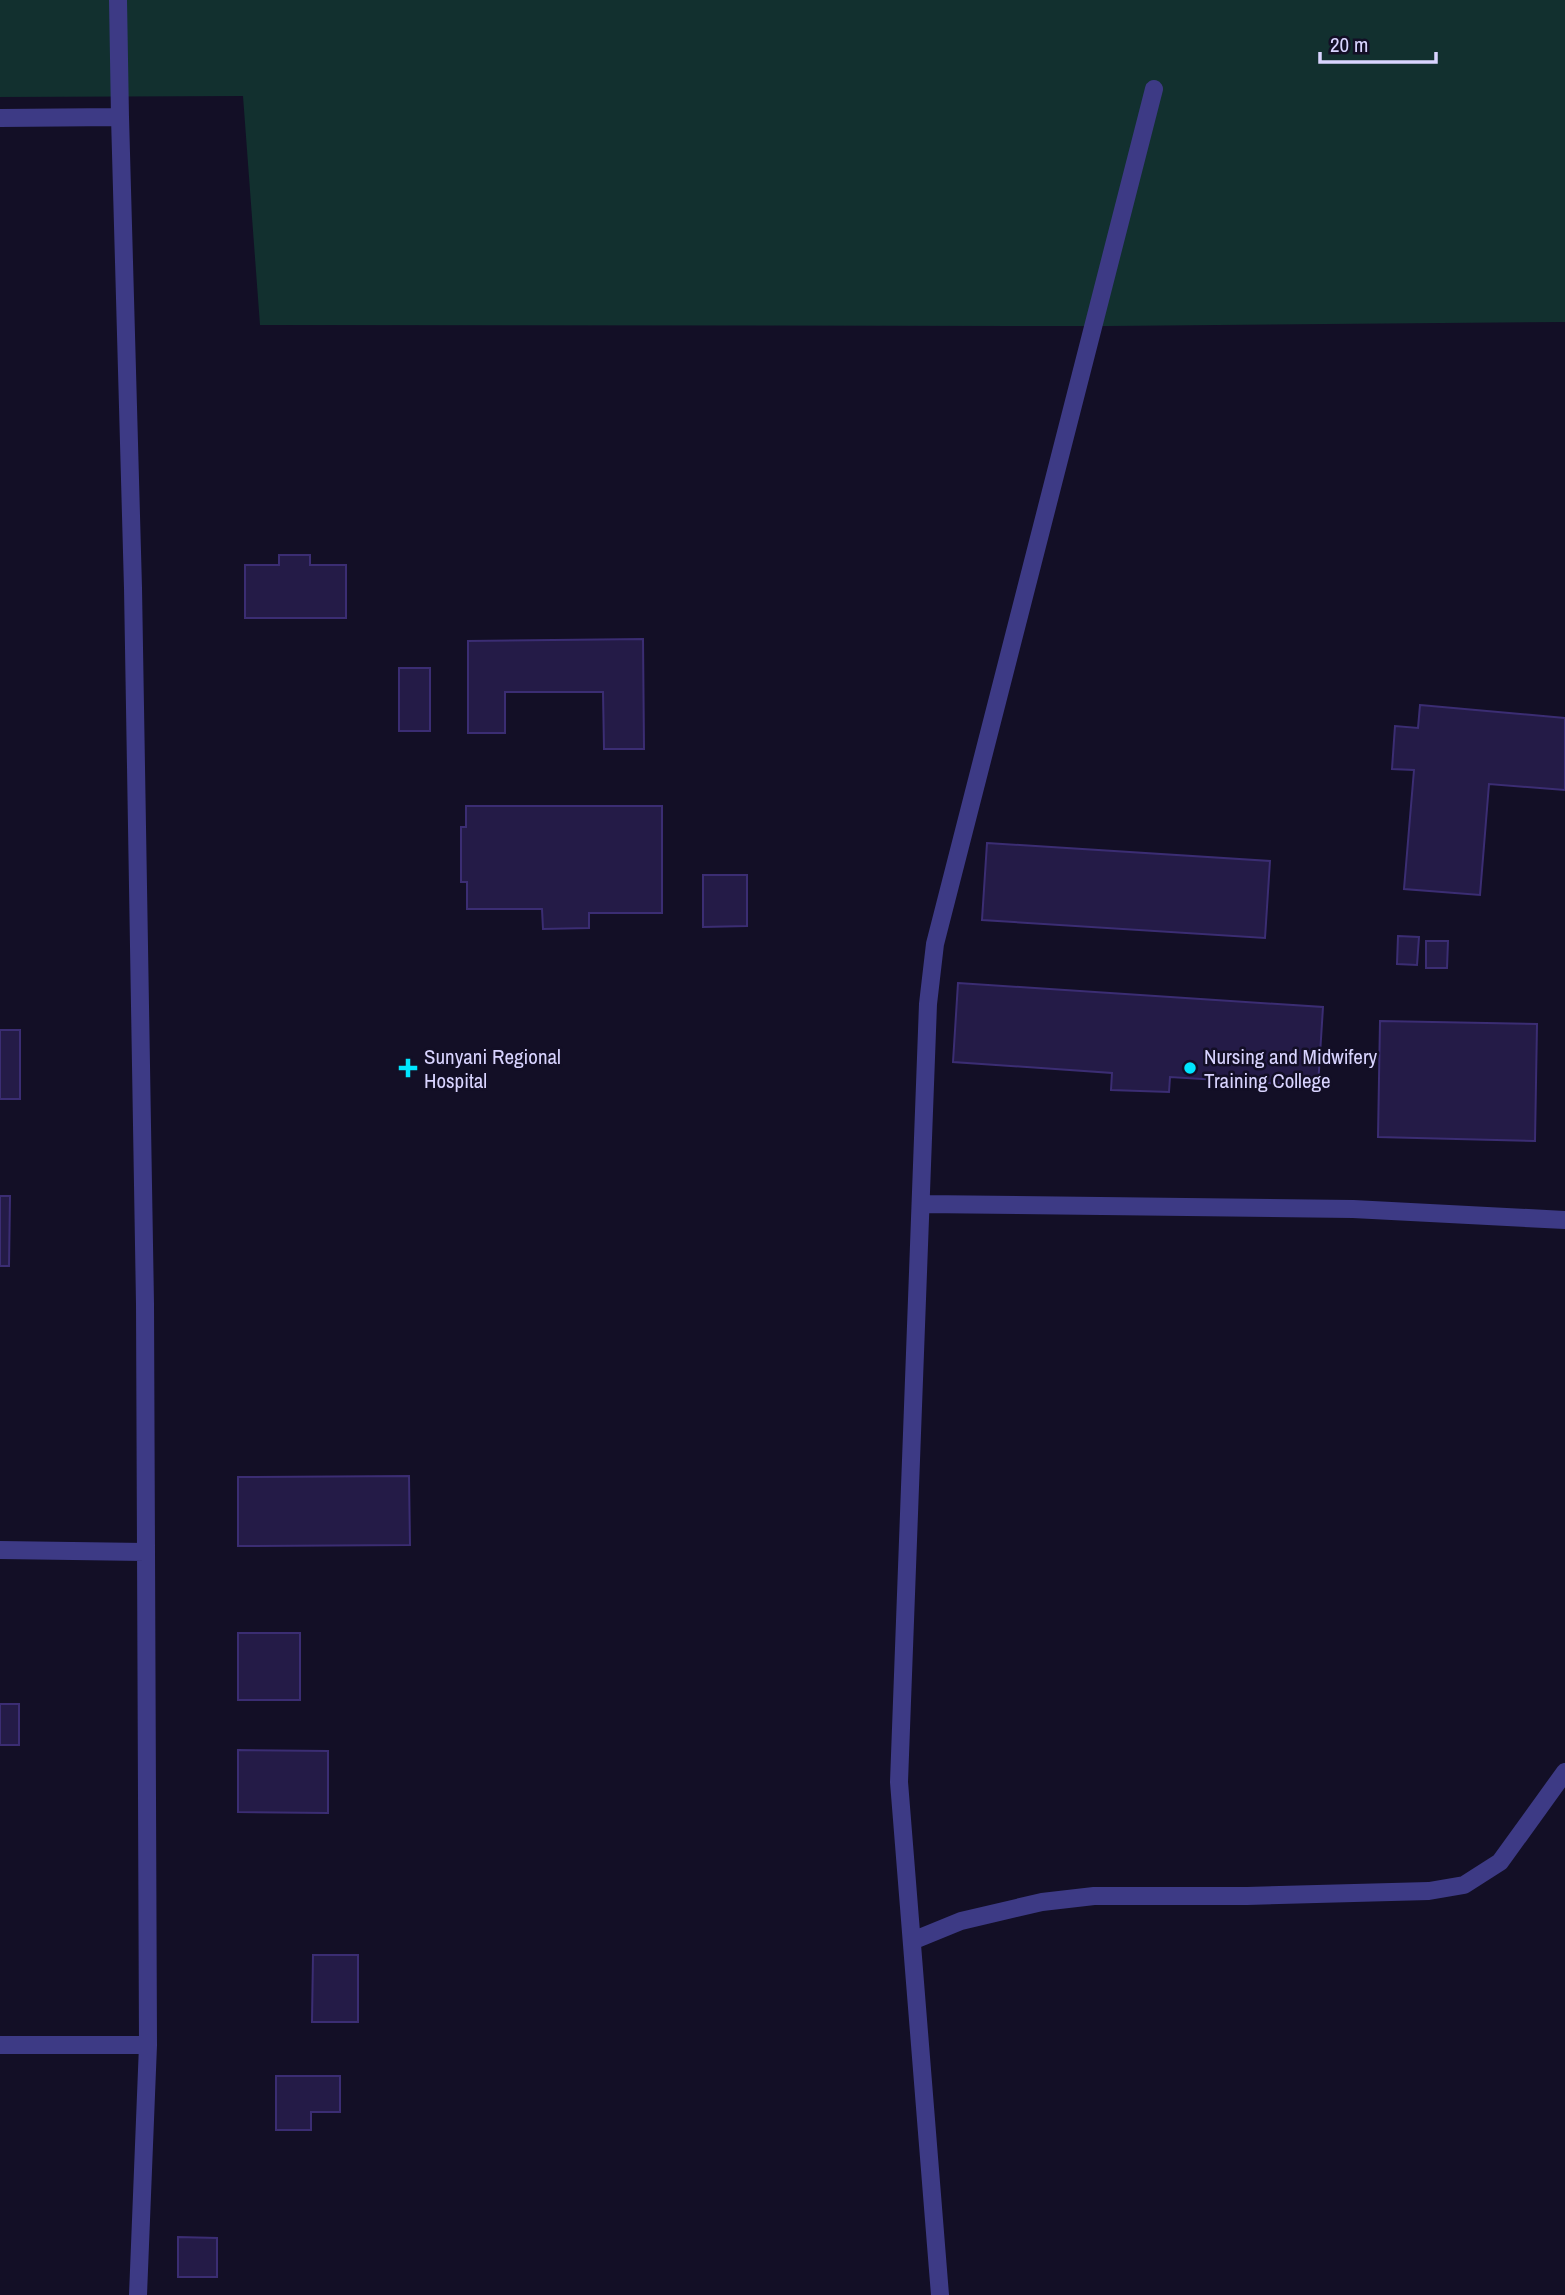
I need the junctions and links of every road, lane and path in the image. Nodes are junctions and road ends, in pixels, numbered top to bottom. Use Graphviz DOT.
graph roads {
  1 [pos="118,0"];
  2 [pos="1154,89"];
  3 [pos="120,117"];
  4 [pos="0,118"];
  5 [pos="922,1204"];
  6 [pos="1565,1220"];
  7 [pos="0,1550"];
  8 [pos="145,1552"];
  9 [pos="1565,1772"];
  10 [pos="912,1941"];
  11 [pos="0,2045"];
  12 [pos="148,2045"];
  13 [pos="138,2295"];
  14 [pos="940,2295"];
  1 -- 3 [label="street"];
  2 -- 5 [label="street"];
  3 -- 4 [label="street"];
  3 -- 8 [label="street"];
  5 -- 6 [label="street"];
  5 -- 10 [label="street"];
  7 -- 8 [label="street"];
  8 -- 12 [label="street"];
  9 -- 10 [label="street"];
  10 -- 14 [label="street"];
  11 -- 12 [label="street"];
  12 -- 13 [label="street"];
}
